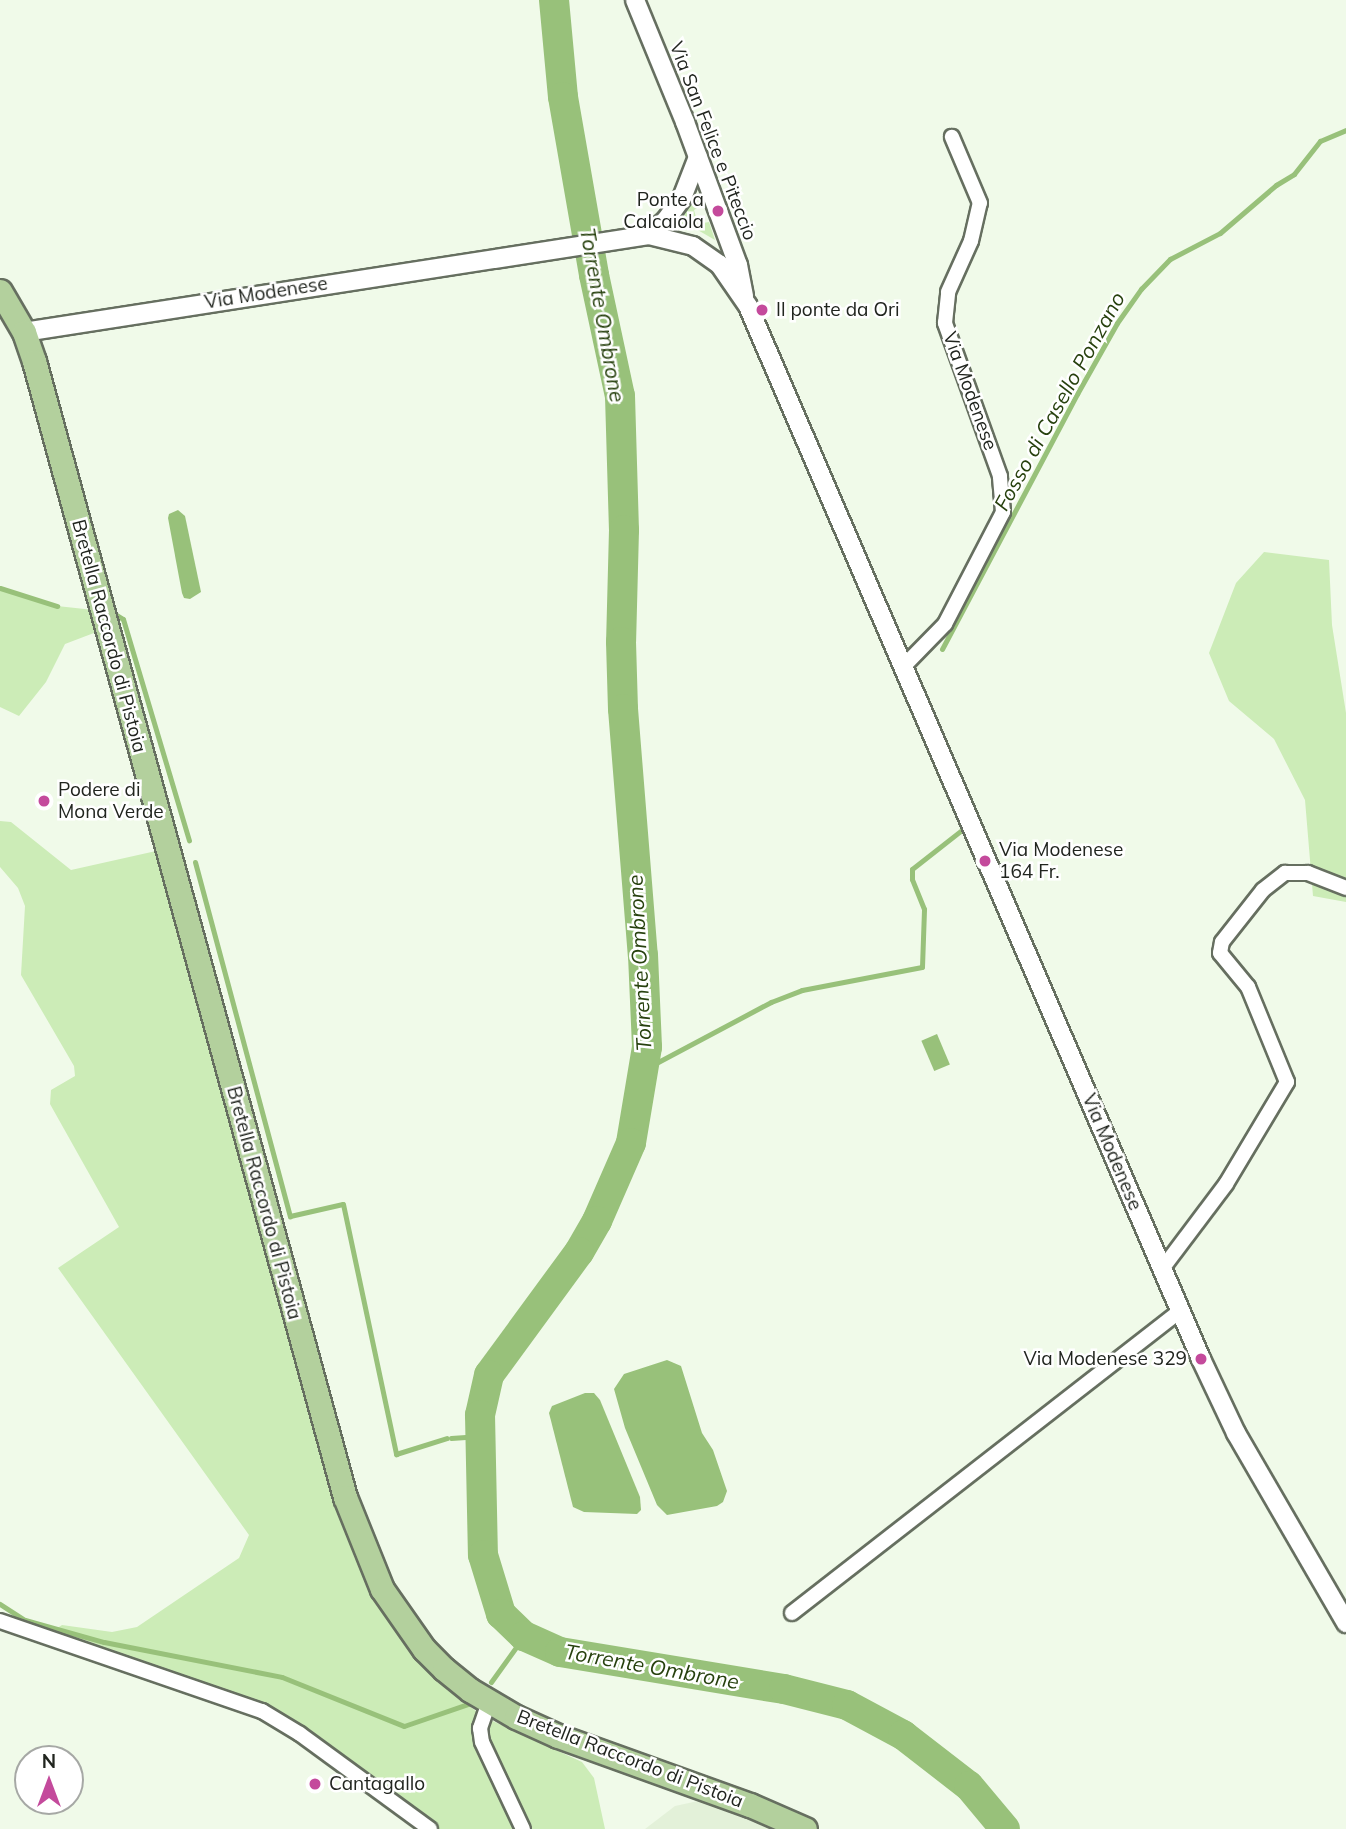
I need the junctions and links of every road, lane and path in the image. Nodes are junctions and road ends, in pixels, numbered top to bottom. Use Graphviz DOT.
graph roads {
  1 [pos="635,0"];
  2 [pos="952,137"];
  3 [pos="698,157"];
  4 [pos="649,234"];
  5 [pos="0,290"];
  6 [pos="744,299"];
  7 [pos="24,332"];
  8 [pos="903,667"];
  9 [pos="1346,888"];
  10 [pos="1162,1269"];
  11 [pos="1180,1311"];
  12 [pos="792,1612"];
  13 [pos="0,1621"];
  14 [pos="1346,1623"];
  15 [pos="489,1702"];
  16 [pos="430,1829"];
  17 [pos="523,1829"];
  18 [pos="805,1829"];
  1 -- 3 [label="street, Via San Felice e Piteccio"];
  2 -- 8 [label="street, Via Modenese"];
  3 -- 4 [label="street"];
  3 -- 6 [label="street, Via San Felice e Piteccio"];
  4 -- 6 [label="street"];
  4 -- 7 [label="street, Via Modenese"];
  5 -- 7 [label="main road"];
  6 -- 8 [label="street, Via Modenese"];
  7 -- 15 [label="main road, Bretella Raccordo di Pistoia"];
  8 -- 10 [label="street, Via Modenese"];
  9 -- 10 [label="street"];
  10 -- 11 [label="street, Via Modenese"];
  11 -- 12 [label="street"];
  11 -- 14 [label="street, Via Modenese"];
  13 -- 16 [label="street"];
  15 -- 17 [label="street"];
  15 -- 18 [label="main road, Bretella Raccordo di Pistoia"];
}
